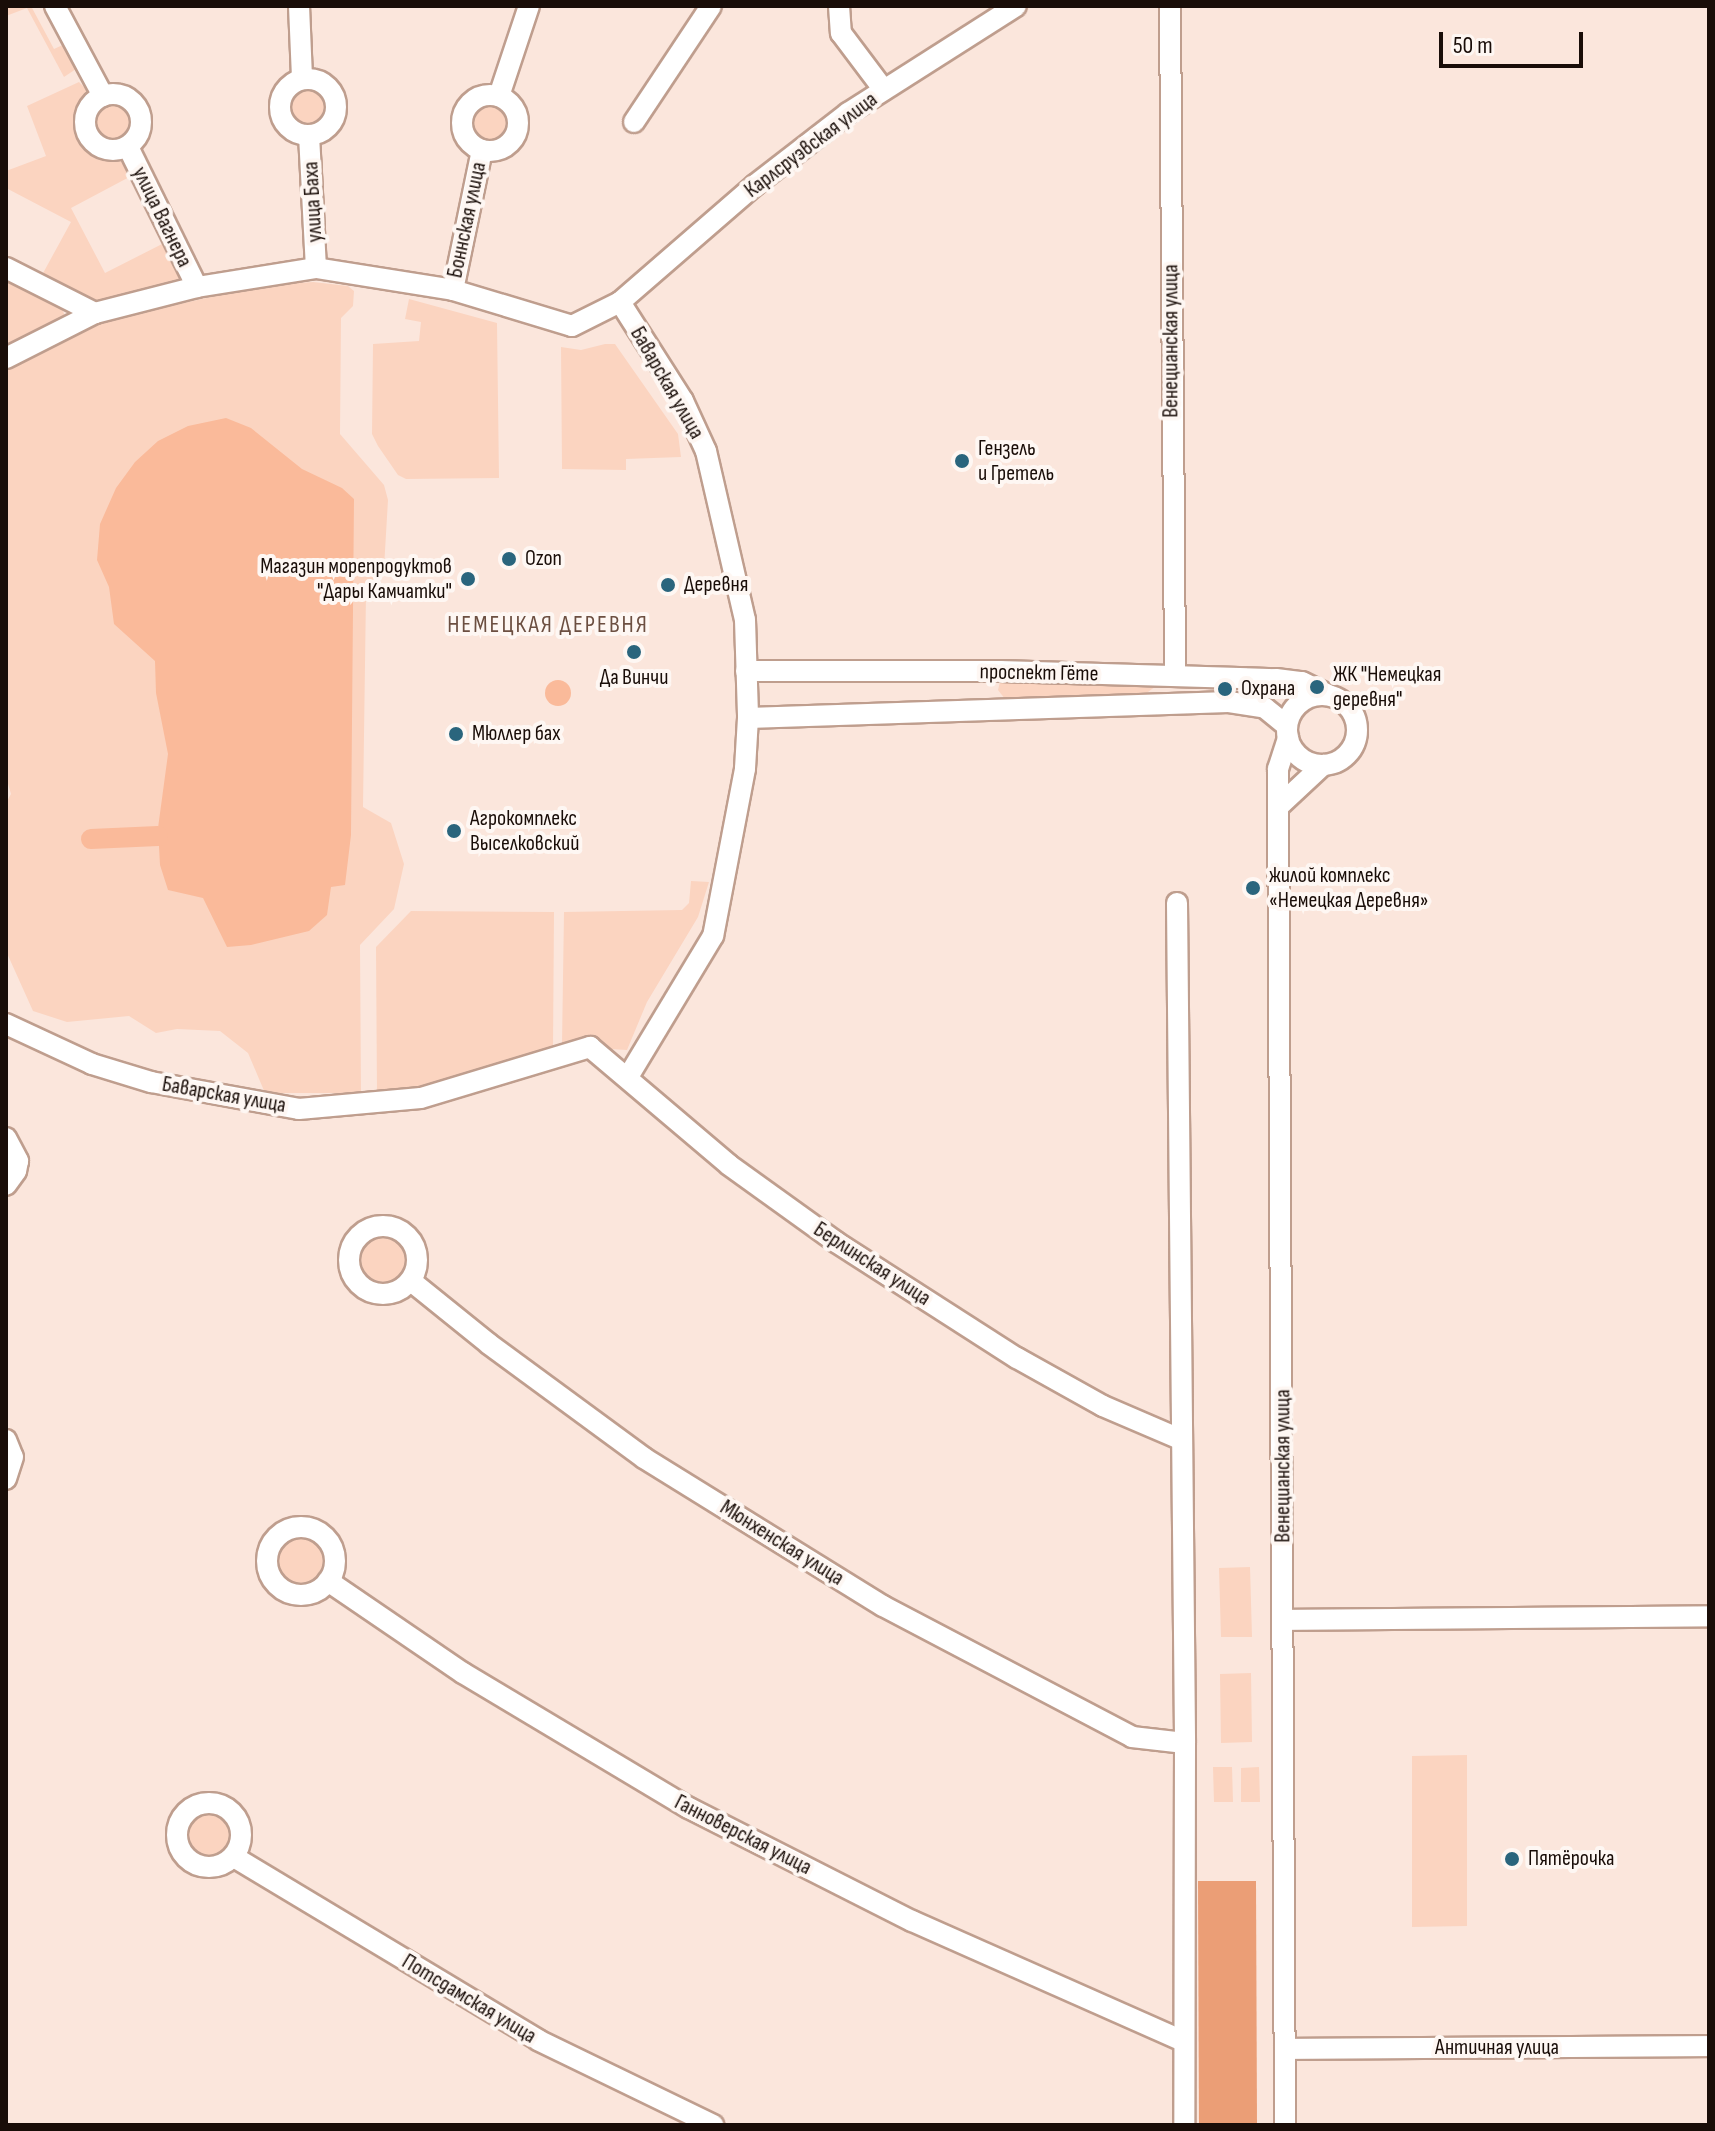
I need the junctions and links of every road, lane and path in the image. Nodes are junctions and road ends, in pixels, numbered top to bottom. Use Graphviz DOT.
graph roads {
  1 [pos="55,6"];
  2 [pos="299,6"];
  3 [pos="529,6"];
  4 [pos="711,6"];
  5 [pos="839,6"];
  6 [pos="1016,6"];
  7 [pos="1170,6"];
  8 [pos="302,79"];
  9 [pos="884,90"];
  10 [pos="103,96"];
  11 [pos="499,96"];
  12 [pos="634,122"];
  13 [pos="309,135"];
  14 [pos="128,147"];
  15 [pos="482,150"];
  16 [pos="6,268"];
  17 [pos="316,268"];
  18 [pos="197,287"];
  19 [pos="453,290"];
  20 [pos="620,302"];
  21 [pos="95,313"];
  22 [pos="6,358"];
  23 [pos="746,671"];
  24 [pos="1175,676"];
  25 [pos="1329,695"];
  26 [pos="748,718"];
  27 [pos="1289,726"];
  28 [pos="1323,765"];
  29 [pos="1278,807"];
  30 [pos="1177,903"];
  31 [pos="6,1024"];
  32 [pos="590,1047"];
  33 [pos="628,1077"];
  34 [pos="6,1138"];
  35 [pos="6,1185"];
  36 [pos="411,1281"];
  37 [pos="1180,1439"];
  38 [pos="6,1440"];
  39 [pos="6,1479"];
  40 [pos="328,1581"];
  41 [pos="1709,1616"];
  42 [pos="1284,1620"];
  43 [pos="1185,1743"];
  44 [pos="234,1857"];
  45 [pos="1183,2041"];
  46 [pos="1709,2046"];
  47 [pos="1285,2049"];
  48 [pos="713,2125"];
  49 [pos="1184,2125"];
  50 [pos="1285,2125"];
  1 -- 10 [label="street"];
  2 -- 8 [label="street"];
  3 -- 11 [label="street"];
  4 -- 12 [label="street"];
  5 -- 9 [label="street"];
  6 -- 9 [label="street, Карлсруэвская улица"];
  7 -- 24 [label="street, Венецианская улица"];
  8 -- 13 [label="street"];
  8 -- 13 [label="street"];
  9 -- 20 [label="street, Карлсруэвская улица"];
  10 -- 14 [label="street"];
  10 -- 14 [label="street"];
  11 -- 15 [label="street"];
  11 -- 15 [label="street"];
  13 -- 17 [label="street, улица Баха"];
  14 -- 18 [label="street, улица Вагнера"];
  15 -- 19 [label="street, Боннская улица"];
  16 -- 21 [label="street"];
  17 -- 18 [label="street, Баварская улица"];
  17 -- 19 [label="street, Баварская улица"];
  18 -- 21 [label="street, Баварская улица"];
  19 -- 20 [label="street, Баварская улица"];
  20 -- 23 [label="street, Баварская улица"];
  21 -- 22 [label="street, Баварская улица"];
  23 -- 24 [label="street, проспект Гёте"];
  23 -- 26 [label="street, Баварская улица"];
  24 -- 25 [label="street, проспект Гёте"];
  25 -- 27 [label="street"];
  25 -- 28 [label="street"];
  26 -- 27 [label="street, проспект Гёте"];
  26 -- 33 [label="street, Баварская улица"];
  27 -- 28 [label="street"];
  27 -- 29 [label="street, Венецианская улица"];
  28 -- 29 [label="street"];
  29 -- 42 [label="street, Венецианская улица"];
  30 -- 37 [label="street"];
  31 -- 32 [label="street, Баварская улица"];
  32 -- 33 [label="street, Берлинская улица"];
  33 -- 37 [label="street, Берлинская улица"];
  34 -- 35 [label="street"];
  36 -- 43 [label="street, Мюнхенская улица"];
  37 -- 43 [label="street"];
  38 -- 39 [label="street"];
  40 -- 45 [label="street, Ганноверская улица"];
  41 -- 42 [label="street"];
  42 -- 47 [label="street, Венецианская улица"];
  43 -- 45 [label="street"];
  44 -- 48 [label="street, Потсдамская улица"];
  45 -- 49 [label="street"];
  46 -- 47 [label="street, Античная улица"];
  47 -- 50 [label="street, Венецианская улица"];
}
